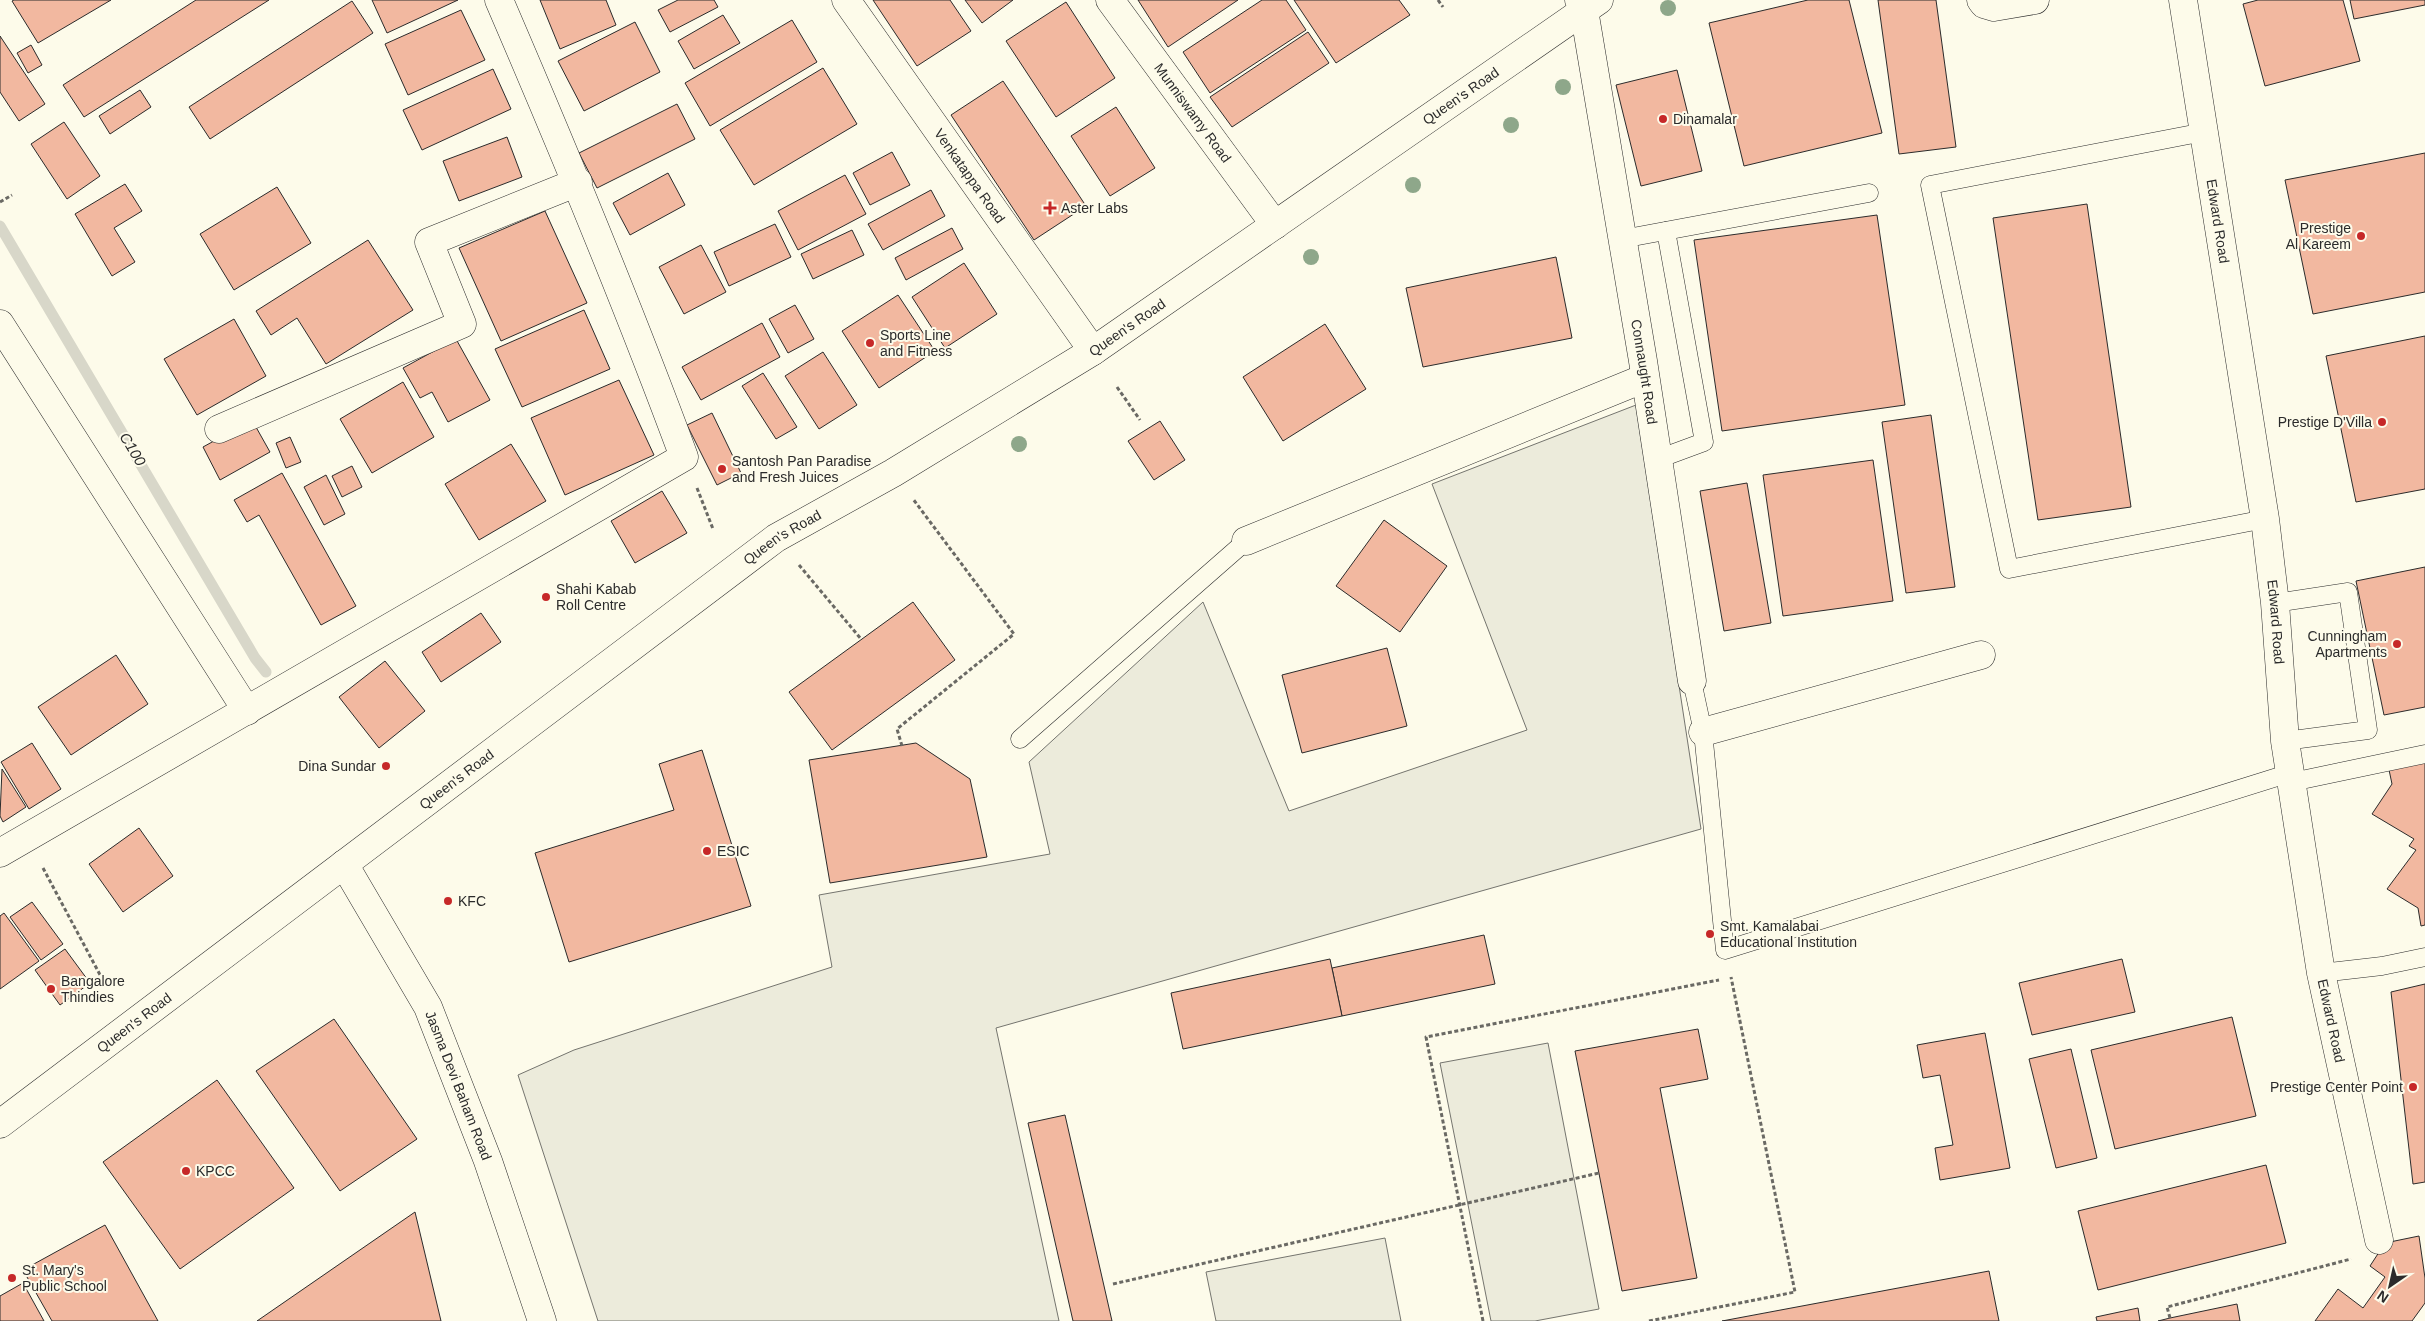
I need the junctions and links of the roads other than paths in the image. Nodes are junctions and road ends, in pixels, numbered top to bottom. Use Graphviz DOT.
graph roads {
  1 [pos="499,0"];
  2 [pos="846,0"];
  3 [pos="1110,0"];
  4 [pos="1981,0"];
  5 [pos="2035,0"];
  6 [pos="2183,0"];
  7 [pos="1588,4"];
  8 [pos="2204,132"];
  9 [pos="578,182"];
  10 [pos="1869,193"];
  11 [pos="1275,225"];
  12 [pos="1666,231"];
  13 [pos="1622,239"];
  14 [pos="0,324"];
  15 [pos="1092,351"];
  16 [pos="1645,378"];
  17 [pos="219,429"];
  18 [pos="1658,459"];
  19 [pos="2265,518"];
  20 [pos="1246,541"];
  21 [pos="2275,603"];
  22 [pos="1982,655"];
  23 [pos="1692,681"];
  24 [pos="247,711"];
  25 [pos="1703,732"];
  26 [pos="1020,739"];
  27 [pos="2285,741"];
  28 [pos="2425,754"];
  29 [pos="2291,777"];
  30 [pos="8,847"];
  31 [pos="344,864"];
  32 [pos="2425,957"];
  33 [pos="2321,972"];
  34 [pos="0,1124"];
  35 [pos="2379,1240"];
  36 [pos="542,1321"];
  1 -- 9 [label="street"];
  2 -- 15 [label="street, Venkatappa Road"];
  3 -- 11 [label="street, Munniswamy Road"];
  4 -- 5 [label="street"];
  6 -- 8 [label="street, Edward Road"];
  7 -- 11 [label="street, Queen's Road"];
  7 -- 13 [label="street, Connaught Road"];
  8 -- 19 [label="street, Edward Road"];
  8 -- 19 [label="lane"];
  9 -- 17 [label="street"];
  9 -- 24 [label="street"];
  10 -- 12 [label="lane"];
  11 -- 15 [label="street, Queen's Road"];
  12 -- 13 [label="lane"];
  12 -- 18 [label="lane"];
  13 -- 16 [label="street, Connaught Road"];
  14 -- 24 [label="street"];
  15 -- 31 [label="street, Queen's Road"];
  16 -- 18 [label="street, Connaught Road"];
  16 -- 20 [label="street"];
  18 -- 23 [label="street, Connaught Road"];
  19 -- 21 [label="street, Edward Road"];
  20 -- 26 [label="lane"];
  21 -- 27 [label="street, Edward Road"];
  21 -- 27 [label="lane"];
  22 -- 25 [label="street"];
  23 -- 25 [label="lane, Connaught Road"];
  24 -- 30 [label="street"];
  25 -- 29 [label="lane, Connaught Road"];
  27 -- 29 [label="street, Edward Road"];
  28 -- 29 [label="lane"];
  29 -- 33 [label="street, Edward Road"];
  31 -- 34 [label="street, Queen's Road"];
  31 -- 36 [label="street, Jasma Devi Baham Road"];
  32 -- 33 [label="lane"];
  33 -- 35 [label="street, Edward Road"];
}
